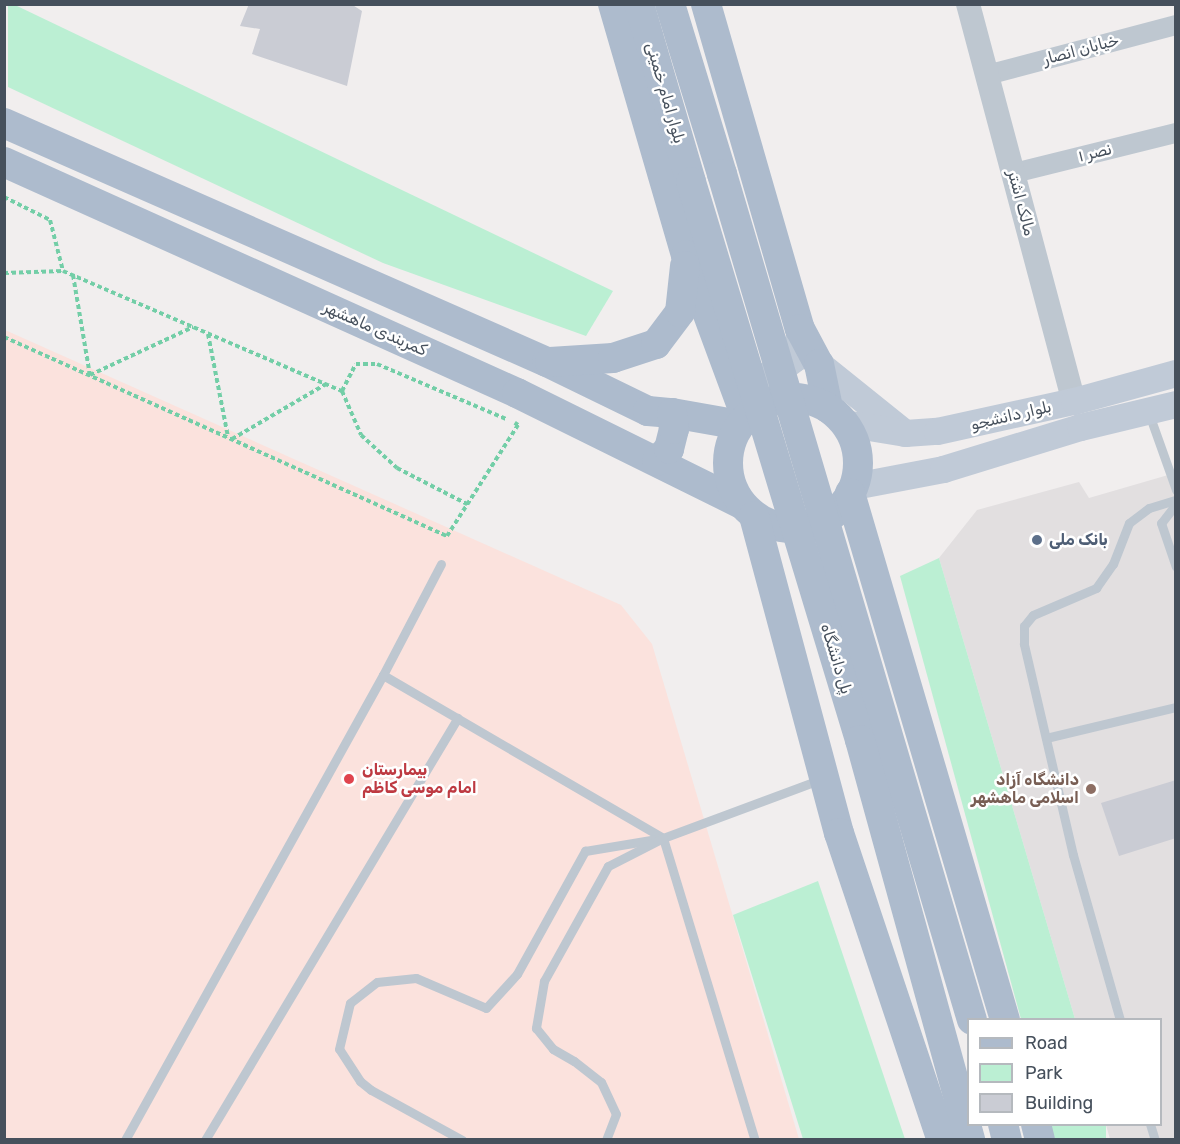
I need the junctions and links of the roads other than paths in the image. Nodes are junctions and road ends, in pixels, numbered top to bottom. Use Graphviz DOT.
graph roads {
  1 [pos="613,4"];
  2 [pos="639,4"];
  3 [pos="670,4"];
  4 [pos="706,4"];
  5 [pos="968,4"];
  6 [pos="1176,25"];
  7 [pos="987,75"];
  8 [pos="4,123"];
  9 [pos="1176,133"];
  10 [pos="4,162"];
  11 [pos="1014,173"];
  12 [pos="722,174"];
  13 [pos="691,182"];
  14 [pos="686,255"];
  15 [pos="800,329"];
  16 [pos="721,354"];
  17 [pos="547,362"];
  18 [pos="819,363"];
  19 [pos="1176,373"];
  20 [pos="1074,401"];
  21 [pos="1176,404"];
  22 [pos="1148,411"];
  23 [pos="672,413"];
  24 [pos="836,415"];
  25 [pos="743,421"];
  26 [pos="937,431"];
  27 [pos="905,433"];
  28 [pos="657,461"];
  29 [pos="943,469"];
  30 [pos="852,490"];
  31 [pos="1176,490"];
  32 [pos="1176,502"];
  33 [pos="748,510"];
  34 [pos="441,564"];
  35 [pos="1176,567"];
  36 [pos="889,623"];
  37 [pos="788,642"];
  38 [pos="383,675"];
  39 [pos="1176,707"];
  40 [pos="458,718"];
  41 [pos="1046,738"];
  42 [pos="824,778"];
  43 [pos="663,838"];
  44 [pos="971,1018"];
  45 [pos="1004,1018"];
  46 [pos="1119,1018"];
  47 [pos="125,1140"];
  48 [pos="205,1140"];
  49 [pos="462,1140"];
  50 [pos="606,1140"];
  51 [pos="755,1140"];
  52 [pos="942,1140"];
  53 [pos="970,1140"];
  1 -- 14 [label="main road"];
  2 -- 13 [label="main road, بلوار امام خمینی"];
  3 -- 12 [label="main road, بلوار امام خمینی"];
  4 -- 15 [label="main road"];
  5 -- 7 [label="street, مالک اشتر"];
  6 -- 7 [label="street, خیابان انصار"];
  7 -- 11 [label="street, مالک اشتر"];
  8 -- 17 [label="main road"];
  9 -- 11 [label="street, نصر ۱"];
  10 -- 28 [label="main road, کمربندی ماهشهر"];
  11 -- 20 [label="street, مالک اشتر"];
  12 -- 44 [label="main road, پل دانشگاه, bridge"];
  13 -- 53 [label="main road, پل دانشگاه, bridge"];
  14 -- 16 [label="main road"];
  14 -- 17 [label="main road"];
  15 -- 16 [label="main road"];
  15 -- 18 [label="main road"];
  16 -- 25 [label="main road"];
  17 -- 23 [label="main road"];
  18 -- 24 [label="main road"];
  18 -- 27 [label="main road"];
  19 -- 20 [label="main road, بلوار دانشجو"];
  20 -- 26 [label="main road, بلوار دانشجو"];
  21 -- 22 [label="main road, بلوار دانشجو"];
  22 -- 29 [label="main road, بلوار دانشجو"];
  22 -- 31 [label="lane"];
  23 -- 25 [label="main road"];
  23 -- 28 [label="main road"];
  24 -- 25 [label="main road"];
  24 -- 27 [label="main road, بلوار دانشجو"];
  24 -- 30 [label="main road"];
  25 -- 33 [label="main road"];
  26 -- 27 [label="main road, بلوار دانشجو"];
  26 -- 29 [label="main road"];
  28 -- 33 [label="main road, کمربندی ماهشهر"];
  29 -- 30 [label="main road, بلوار دانشجو"];
  30 -- 33 [label="main road"];
  30 -- 36 [label="main road"];
  32 -- 35 [label="lane"];
  32 -- 41 [label="lane"];
  33 -- 37 [label="main road"];
  34 -- 38 [label="lane"];
  36 -- 37 [label="main road"];
  36 -- 45 [label="main road"];
  37 -- 42 [label="main road"];
  38 -- 40 [label="lane"];
  38 -- 47 [label="lane"];
  39 -- 41 [label="lane"];
  40 -- 43 [label="lane"];
  40 -- 48 [label="lane"];
  41 -- 46 [label="lane"];
  42 -- 43 [label="lane"];
  42 -- 52 [label="main road"];
  43 -- 49 [label="lane"];
  43 -- 50 [label="lane"];
  43 -- 51 [label="lane"];
}
